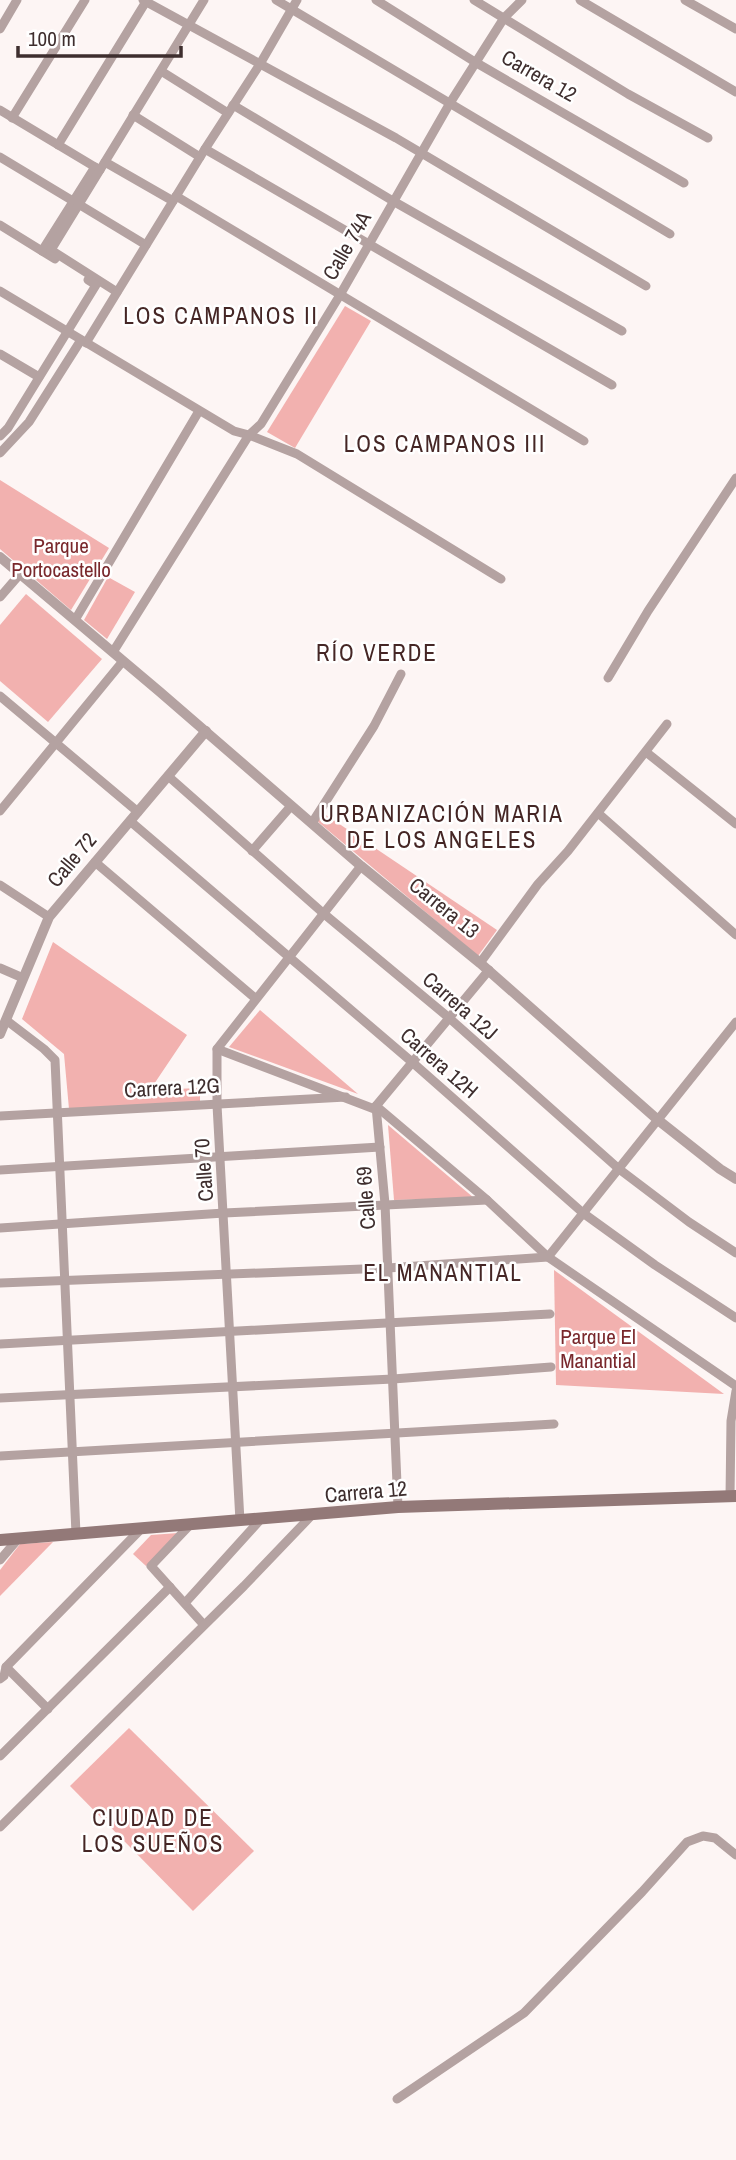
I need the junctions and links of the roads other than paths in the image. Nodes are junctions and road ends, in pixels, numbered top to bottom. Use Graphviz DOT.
graph roads {
  1 [pos="17,0"];
  2 [pos="85,0"];
  3 [pos="204,0"];
  4 [pos="276,0"];
  5 [pos="297,0"];
  6 [pos="376,0"];
  7 [pos="474,0"];
  8 [pos="522,0"];
  9 [pos="580,0"];
  10 [pos="685,0"];
  11 [pos="146,1"];
  12 [pos="292,10"];
  13 [pos="504,18"];
  14 [pos="188,26"];
  15 [pos="0,29"];
  16 [pos="736,29"];
  17 [pos="475,62"];
  18 [pos="260,64"];
  19 [pos="161,71"];
  20 [pos="736,92"];
  21 [pos="450,103"];
  22 [pos="231,109"];
  23 [pos="0,110"];
  24 [pos="133,115"];
  25 [pos="12,118"];
  26 [pos="708,138"];
  27 [pos="58,145"];
  28 [pos="202,153"];
  29 [pos="420,153"];
  30 [pos="0,157"];
  31 [pos="100,166"];
  32 [pos="684,183"];
  33 [pos="174,199"];
  34 [pos="393,201"];
  35 [pos="76,203"];
  36 [pos="0,225"];
  37 [pos="670,234"];
  38 [pos="146,245"];
  39 [pos="368,246"];
  40 [pos="42,251"];
  41 [pos="646,286"];
  42 [pos="0,291"];
  43 [pos="117,292"];
  44 [pos="340,295"];
  45 [pos="68,331"];
  46 [pos="622,331"];
  47 [pos="83,341"];
  48 [pos="0,354"];
  49 [pos="39,377"];
  50 [pos="612,385"];
  51 [pos="199,411"];
  52 [pos="4,425"];
  53 [pos="249,435"];
  54 [pos="0,436"];
  55 [pos="584,441"];
  56 [pos="0,453"];
  57 [pos="736,478"];
  58 [pos="0,557"];
  59 [pos="20,574"];
  60 [pos="501,579"];
  61 [pos="0,597"];
  62 [pos="75,620"];
  63 [pos="113,652"];
  64 [pos="123,661"];
  65 [pos="401,674"];
  66 [pos="608,678"];
  67 [pos="0,696"];
  68 [pos="667,724"];
  69 [pos="206,732"];
  70 [pos="56,743"];
  71 [pos="646,752"];
  72 [pos="168,776"];
  73 [pos="291,806"];
  74 [pos="0,811"];
  75 [pos="138,812"];
  76 [pos="598,813"];
  77 [pos="130,821"];
  78 [pos="312,823"];
  79 [pos="736,824"];
  80 [pos="252,851"];
  81 [pos="95,862"];
  82 [pos="361,866"];
  83 [pos="0,885"];
  84 [pos="323,913"];
  85 [pos="49,917"];
  86 [pos="736,935"];
  87 [pos="288,956"];
  88 [pos="484,966"];
  89 [pos="0,968"];
  90 [pos="23,978"];
  91 [pos="255,998"];
  92 [pos="448,1017"];
  93 [pos="3,1019"];
  94 [pos="736,1022"];
  95 [pos="0,1034"];
  96 [pos="217,1049"];
  97 [pos="412,1062"];
  98 [pos="346,1097"];
  99 [pos="217,1105"];
  100 [pos="376,1108"];
  101 [pos="58,1113"];
  102 [pos="0,1116"];
  103 [pos="658,1120"];
  104 [pos="380,1147"];
  105 [pos="221,1156"];
  106 [pos="61,1167"];
  107 [pos="620,1169"];
  108 [pos="0,1170"];
  109 [pos="736,1179"];
  110 [pos="487,1200"];
  111 [pos="385,1204"];
  112 [pos="225,1213"];
  113 [pos="583,1213"];
  114 [pos="63,1225"];
  115 [pos="0,1228"];
  116 [pos="736,1253"];
  117 [pos="548,1257"];
  118 [pos="388,1268"];
  119 [pos="227,1275"];
  120 [pos="65,1281"];
  121 [pos="0,1283"];
  122 [pos="550,1314"];
  123 [pos="736,1318"];
  124 [pos="391,1322"];
  125 [pos="230,1330"];
  126 [pos="68,1340"];
  127 [pos="0,1344"];
  128 [pos="551,1367"];
  129 [pos="393,1379"];
  130 [pos="231,1386"];
  131 [pos="736,1389"];
  132 [pos="69,1395"];
  133 [pos="0,1398"];
  134 [pos="554,1424"];
  135 [pos="396,1433"];
  136 [pos="234,1441"];
  137 [pos="72,1452"];
  138 [pos="0,1456"];
  139 [pos="733,1496"];
  140 [pos="398,1507"];
  141 [pos="311,1516"];
  142 [pos="261,1519"];
  143 [pos="240,1521"];
  144 [pos="190,1525"];
  145 [pos="141,1529"];
  146 [pos="76,1534"];
  147 [pos="18,1539"];
  148 [pos="0,1540"];
  149 [pos="0,1560"];
  150 [pos="170,1587"];
  151 [pos="185,1603"];
  152 [pos="204,1625"];
  153 [pos="3,1667"];
  154 [pos="0,1679"];
  155 [pos="48,1709"];
  156 [pos="0,1756"];
  157 [pos="0,1826"];
  158 [pos="736,1854"];
  159 [pos="397,2099"];
  1 -- 15 [label="street"];
  2 -- 25 [label="street"];
  3 -- 14 [label="street"];
  4 -- 12 [label="street"];
  5 -- 12 [label="street"];
  6 -- 17 [label="street, Carrera 12"];
  7 -- 13 [label="street"];
  8 -- 13 [label="street, Calle 74A"];
  9 -- 20 [label="street"];
  10 -- 16 [label="street"];
  11 -- 14 [label="street"];
  11 -- 27 [label="street"];
  12 -- 18 [label="street"];
  12 -- 21 [label="street"];
  13 -- 17 [label="street, Calle 74A"];
  13 -- 26 [label="street"];
  14 -- 18 [label="street"];
  14 -- 19 [label="street"];
  17 -- 21 [label="street, Calle 74A"];
  17 -- 32 [label="street, Carrera 12"];
  18 -- 22 [label="street"];
  18 -- 29 [label="street"];
  19 -- 22 [label="street"];
  19 -- 24 [label="street"];
  21 -- 29 [label="street, Calle 74A"];
  21 -- 37 [label="street"];
  22 -- 28 [label="street"];
  22 -- 34 [label="street"];
  23 -- 25 [label="street"];
  24 -- 28 [label="street"];
  24 -- 31 [label="street"];
  25 -- 27 [label="street"];
  27 -- 31 [label="street"];
  28 -- 33 [label="street"];
  28 -- 39 [label="street"];
  29 -- 34 [label="street, Calle 74A"];
  29 -- 41 [label="street"];
  30 -- 35 [label="street"];
  31 -- 33 [label="street"];
  31 -- 35 [label="street"];
  33 -- 38 [label="street"];
  33 -- 44 [label="street"];
  34 -- 39 [label="street, Calle 74A"];
  34 -- 46 [label="street"];
  35 -- 38 [label="street"];
  35 -- 40 [label="street"];
  35 -- 43 [label="street"];
  36 -- 40 [label="street"];
  38 -- 43 [label="street"];
  39 -- 44 [label="street, Calle 74A"];
  39 -- 50 [label="street"];
  40 -- 45 [label="street"];
  42 -- 45 [label="street"];
  43 -- 47 [label="street"];
  44 -- 53 [label="street, Calle 74A"];
  44 -- 55 [label="street"];
  45 -- 47 [label="street"];
  45 -- 49 [label="street"];
  47 -- 51 [label="street"];
  47 -- 56 [label="street"];
  48 -- 49 [label="street"];
  49 -- 52 [label="street"];
  51 -- 53 [label="street"];
  51 -- 62 [label="street"];
  52 -- 54 [label="street"];
  53 -- 60 [label="street"];
  53 -- 63 [label="street, Calle 74A"];
  57 -- 66 [label="street"];
  58 -- 59 [label="street, Carrera 13"];
  59 -- 61 [label="street"];
  59 -- 62 [label="street, Carrera 13"];
  62 -- 63 [label="street, Carrera 13"];
  63 -- 64 [label="street, Carrera 13"];
  64 -- 69 [label="street, Carrera 13"];
  64 -- 70 [label="street"];
  65 -- 78 [label="street"];
  67 -- 70 [label="street"];
  68 -- 71 [label="street"];
  69 -- 72 [label="street, Calle 72"];
  69 -- 73 [label="street, Carrera 13"];
  70 -- 74 [label="street"];
  70 -- 75 [label="street"];
  71 -- 76 [label="street"];
  71 -- 79 [label="street"];
  72 -- 75 [label="street, Calle 72"];
  72 -- 80 [label="street, Carrera 12J"];
  73 -- 78 [label="street, Carrera 13"];
  73 -- 80 [label="street"];
  75 -- 77 [label="street, Calle 72"];
  76 -- 86 [label="street"];
  76 -- 88 [label="street"];
  77 -- 81 [label="street, Calle 72"];
  77 -- 87 [label="street, Carrera 12H"];
  78 -- 82 [label="street, Carrera 13"];
  80 -- 84 [label="street, Carrera 12J"];
  81 -- 85 [label="street, Calle 72"];
  81 -- 91 [label="street"];
  82 -- 84 [label="street"];
  82 -- 88 [label="street, Carrera 13"];
  83 -- 85 [label="street"];
  84 -- 87 [label="street"];
  84 -- 92 [label="street, Carrera 12J"];
  85 -- 90 [label="street, Calle 72"];
  87 -- 91 [label="street"];
  87 -- 97 [label="street, Carrera 12H"];
  88 -- 92 [label="street"];
  88 -- 103 [label="street, Carrera 13"];
  89 -- 90 [label="street"];
  90 -- 93 [label="street, Calle 72"];
  91 -- 96 [label="street"];
  92 -- 97 [label="street"];
  92 -- 107 [label="street, Carrera 12J"];
  93 -- 95 [label="street, Calle 72"];
  93 -- 101 [label="street"];
  94 -- 103 [label="street"];
  96 -- 98 [label="street"];
  96 -- 99 [label="street, Calle 70"];
  97 -- 100 [label="street"];
  97 -- 113 [label="street, Carrera 12H"];
  98 -- 99 [label="street, Carrera 12G"];
  98 -- 100 [label="street"];
  99 -- 101 [label="street, Carrera 12G"];
  99 -- 105 [label="street, Calle 70"];
  100 -- 104 [label="street, Calle 69"];
  100 -- 110 [label="street"];
  101 -- 102 [label="street, Carrera 12G"];
  101 -- 106 [label="street"];
  103 -- 107 [label="street"];
  103 -- 109 [label="street, Carrera 13"];
  104 -- 105 [label="street"];
  104 -- 111 [label="street, Calle 69"];
  105 -- 106 [label="street"];
  105 -- 112 [label="street, Calle 70"];
  106 -- 108 [label="street"];
  106 -- 114 [label="street"];
  107 -- 113 [label="street"];
  107 -- 116 [label="street, Carrera 12J"];
  110 -- 111 [label="street"];
  110 -- 117 [label="street"];
  111 -- 112 [label="street"];
  111 -- 118 [label="street, Calle 69"];
  112 -- 114 [label="street"];
  112 -- 119 [label="street, Calle 70"];
  113 -- 117 [label="street"];
  113 -- 123 [label="street, Carrera 12H"];
  114 -- 115 [label="street"];
  114 -- 120 [label="street"];
  117 -- 118 [label="street"];
  117 -- 131 [label="street"];
  118 -- 119 [label="street"];
  118 -- 124 [label="street, Calle 69"];
  119 -- 120 [label="street"];
  119 -- 125 [label="street, Calle 70"];
  120 -- 121 [label="street"];
  120 -- 126 [label="street"];
  122 -- 124 [label="street"];
  124 -- 125 [label="street"];
  124 -- 129 [label="street, Calle 69"];
  125 -- 126 [label="street"];
  125 -- 130 [label="street, Calle 70"];
  126 -- 127 [label="street"];
  126 -- 132 [label="street"];
  128 -- 129 [label="street"];
  129 -- 130 [label="street"];
  129 -- 135 [label="street, Calle 69"];
  130 -- 132 [label="street"];
  130 -- 136 [label="street, Calle 70"];
  131 -- 139 [label="street"];
  132 -- 133 [label="street"];
  132 -- 137 [label="street"];
  134 -- 135 [label="street"];
  135 -- 136 [label="street"];
  135 -- 140 [label="street, Calle 69"];
  136 -- 137 [label="street"];
  136 -- 143 [label="street, Calle 70"];
  137 -- 138 [label="street"];
  137 -- 146 [label="street"];
  139 -- 140 [label="main road, Carrera 12"];
  140 -- 141 [label="main road, Carrera 12"];
  141 -- 142 [label="main road, Carrera 12"];
  141 -- 152 [label="street"];
  142 -- 143 [label="main road, Carrera 12"];
  142 -- 151 [label="street"];
  143 -- 144 [label="main road, Carrera 12"];
  144 -- 145 [label="main road, Carrera 12"];
  144 -- 150 [label="street"];
  145 -- 146 [label="main road, Carrera 12"];
  145 -- 153 [label="street"];
  146 -- 147 [label="main road, Carrera 12"];
  147 -- 148 [label="main road, Carrera 12"];
  147 -- 149 [label="street"];
  150 -- 151 [label="street"];
  150 -- 155 [label="street"];
  151 -- 152 [label="street"];
  152 -- 157 [label="street"];
  153 -- 154 [label="street"];
  153 -- 155 [label="street"];
  155 -- 156 [label="street"];
  158 -- 159 [label="street"];
}
